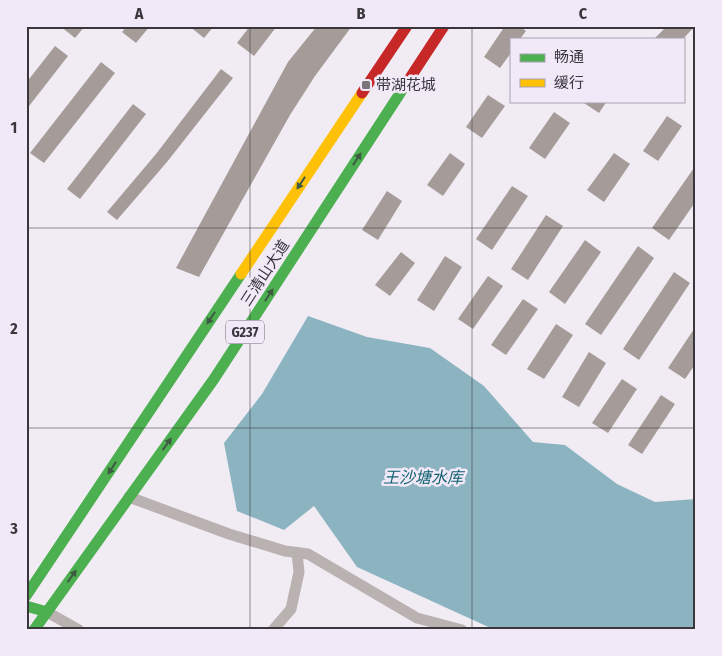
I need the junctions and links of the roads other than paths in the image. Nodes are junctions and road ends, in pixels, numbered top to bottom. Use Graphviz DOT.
graph roads {
  1 [pos="407,26"];
  2 [pos="444,26"];
  3 [pos="129,497"];
  4 [pos="297,553"];
  5 [pos="38,592"];
  6 [pos="26,606"];
  7 [pos="47,612"];
  8 [pos="34,630"];
  9 [pos="79,630"];
  10 [pos="273,630"];
  11 [pos="462,630"];
  1 -- 5 [label="main road, 三清山大道 / G237, one-way"];
  3 -- 2 [label="main road, 三清山大道 / G237, one-way"];
  3 -- 4 [label="street"];
  5 -- 3 [label="main road, 三清山大道 / G237, one-way"];
  4 -- 10 [label="street"];
  4 -- 11 [label="street"];
  5 -- 7 [label="main road, 三清山大道 / G237"];
  6 -- 7 [label="main road"];
  7 -- 8 [label="main road, 三清山大道 / G237"];
  7 -- 9 [label="street"];
}
